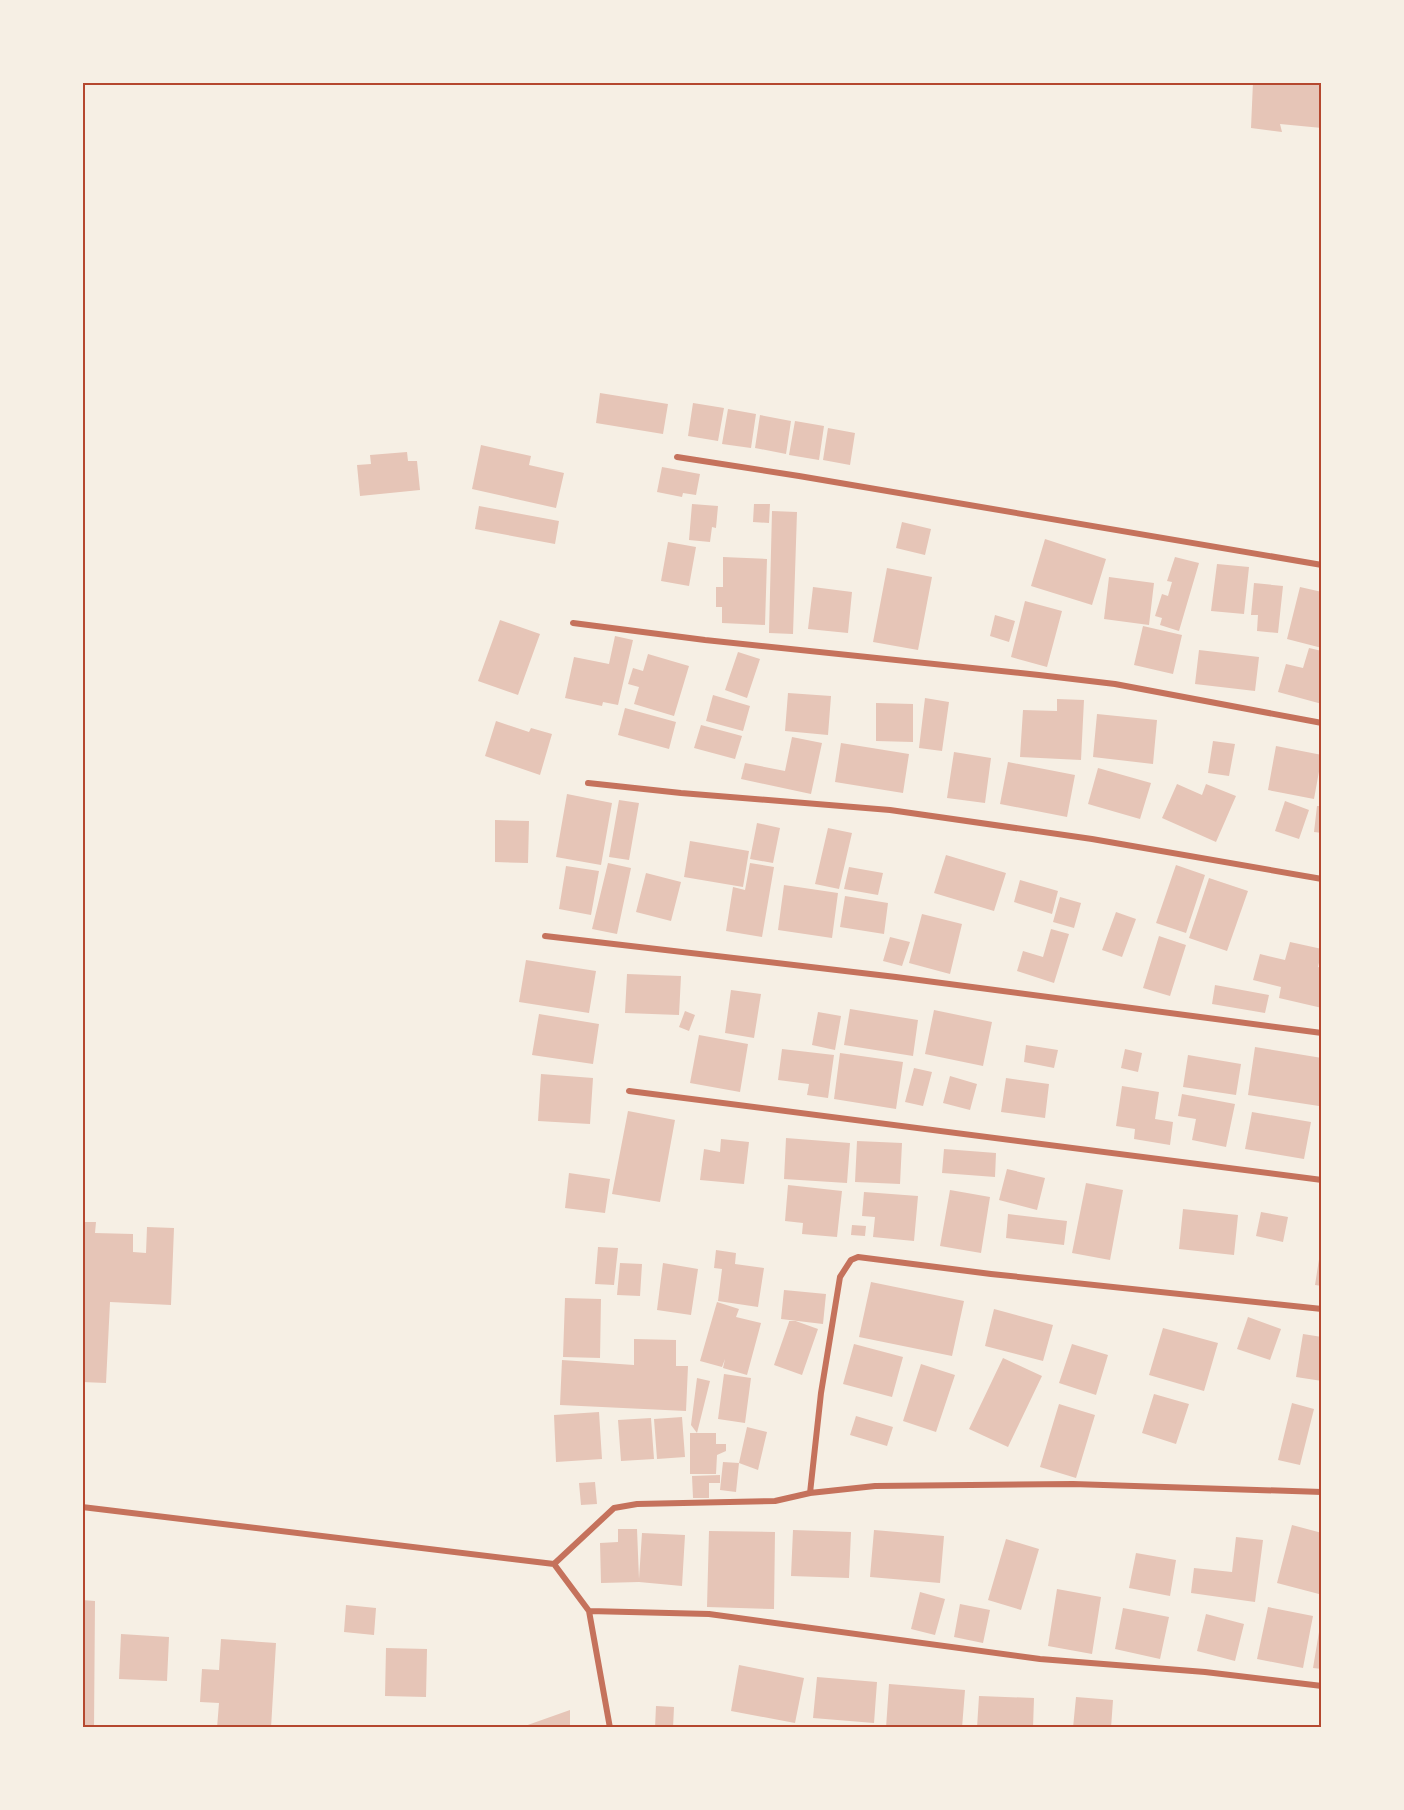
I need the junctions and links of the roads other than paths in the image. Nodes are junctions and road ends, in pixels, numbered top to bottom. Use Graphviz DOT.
graph roads {
  1 [pos="676,457"];
  2 [pos="1322,565"];
  3 [pos="573,623"];
  4 [pos="1322,723"];
  5 [pos="588,783"];
  6 [pos="1322,879"];
  7 [pos="546,936"];
  8 [pos="1322,1033"];
  9 [pos="629,1091"];
  10 [pos="1322,1180"];
  11 [pos="1322,1309"];
  12 [pos="1322,1492"];
  13 [pos="810,1493"];
  14 [pos="82,1507"];
  15 [pos="554,1564"];
  16 [pos="590,1611"];
  17 [pos="1322,1686"];
  18 [pos="610,1728"];
  1 -- 2 [label="street"];
  3 -- 4 [label="street"];
  5 -- 6 [label="street"];
  7 -- 8 [label="street"];
  9 -- 10 [label="street"];
  11 -- 13 [label="street"];
  12 -- 13 [label="street"];
  13 -- 15 [label="street"];
  14 -- 15 [label="street"];
  15 -- 16 [label="street"];
  16 -- 17 [label="street"];
  16 -- 18 [label="street"];
}
